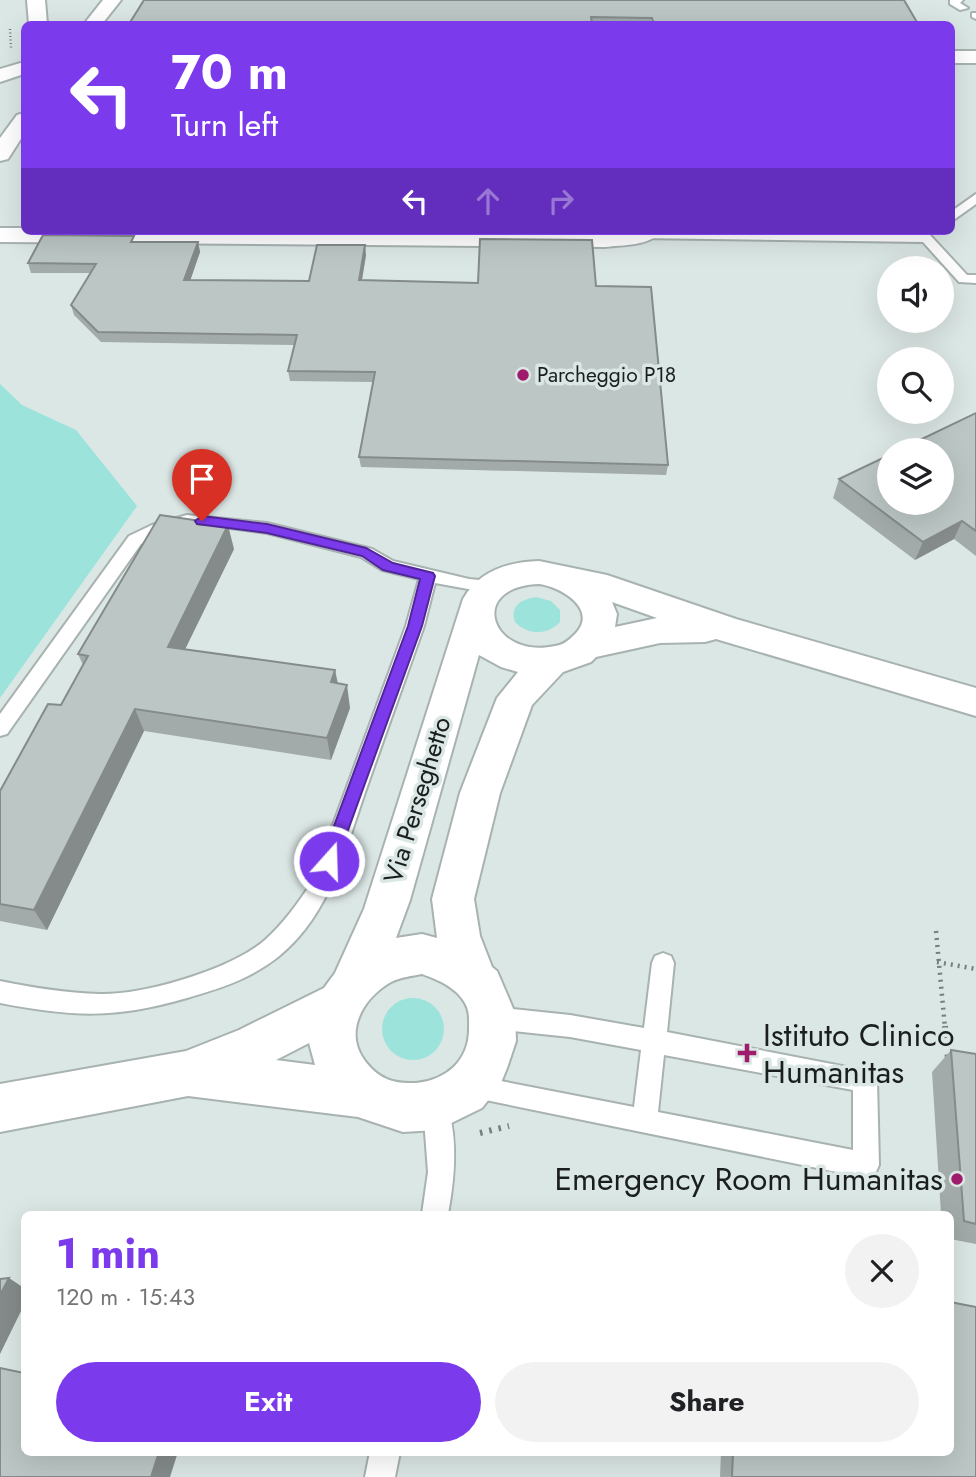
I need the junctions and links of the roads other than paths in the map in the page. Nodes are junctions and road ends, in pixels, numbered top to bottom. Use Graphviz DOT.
graph roads {
  1 [pos="36,0"];
  2 [pos="111,0"];
  3 [pos="38,21"];
  4 [pos="95,21"];
  5 [pos="955,57"];
  6 [pos="976,57"];
  7 [pos="18,62"];
  8 [pos="0,76"];
  9 [pos="21,123"];
  10 [pos="0,154"];
  11 [pos="976,198"];
  12 [pos="955,215"];
  13 [pos="0,235"];
  14 [pos="633,235"];
  15 [pos="930,235"];
  16 [pos="976,279"];
  17 [pos="428,576"];
  18 [pos="570,579"];
  19 [pos="483,600"];
  20 [pos="726,629"];
  21 [pos="569,654"];
  22 [pos="976,702"];
  23 [pos="0,729"];
  24 [pos="663,963"];
  25 [pos="472,974"];
  26 [pos="0,992"];
  27 [pos="346,994"];
  28 [pos="495,1018"];
  29 [pos="655,1040"];
  30 [pos="186,1074"];
  31 [pos="363,1094"];
  32 [pos="452,1096"];
  33 [pos="0,1108"];
  34 [pos="645,1121"];
  35 [pos="436,1211"];
  36 [pos="384,1456"];
  37 [pos="380,1477"];
  1 -- 3 [label="street"];
  2 -- 4 [label="street"];
  5 -- 6 [label="street"];
  7 -- 8 [label="street"];
  9 -- 10 [label="street"];
  11 -- 12 [label="lane"];
  13 -- 14 [label="street"];
  15 -- 16 [label="lane"];
  17 -- 19 [label="lane"];
  17 -- 23 [label="lane"];
  17 -- 26 [label="lane"];
  18 -- 19 [label="street"];
  18 -- 20 [label="street"];
  18 -- 21 [label="street"];
  19 -- 21 [label="street"];
  19 -- 27 [label="street, Via Perseghetto"];
  20 -- 21 [label="street"];
  20 -- 22 [label="street"];
  21 -- 25 [label="street"];
  24 -- 29 [label="lane"];
  25 -- 27 [label="street"];
  25 -- 28 [label="street"];
  27 -- 30 [label="street"];
  27 -- 31 [label="street"];
  28 -- 29 [label="lane"];
  28 -- 32 [label="street"];
  29 -- 34 [label="lane"];
  29 -- 34 [label="lane"];
  30 -- 31 [label="street"];
  30 -- 33 [label="street"];
  31 -- 32 [label="street"];
  32 -- 34 [label="lane"];
  32 -- 35 [label="lane"];
  36 -- 37 [label="lane"];
}
